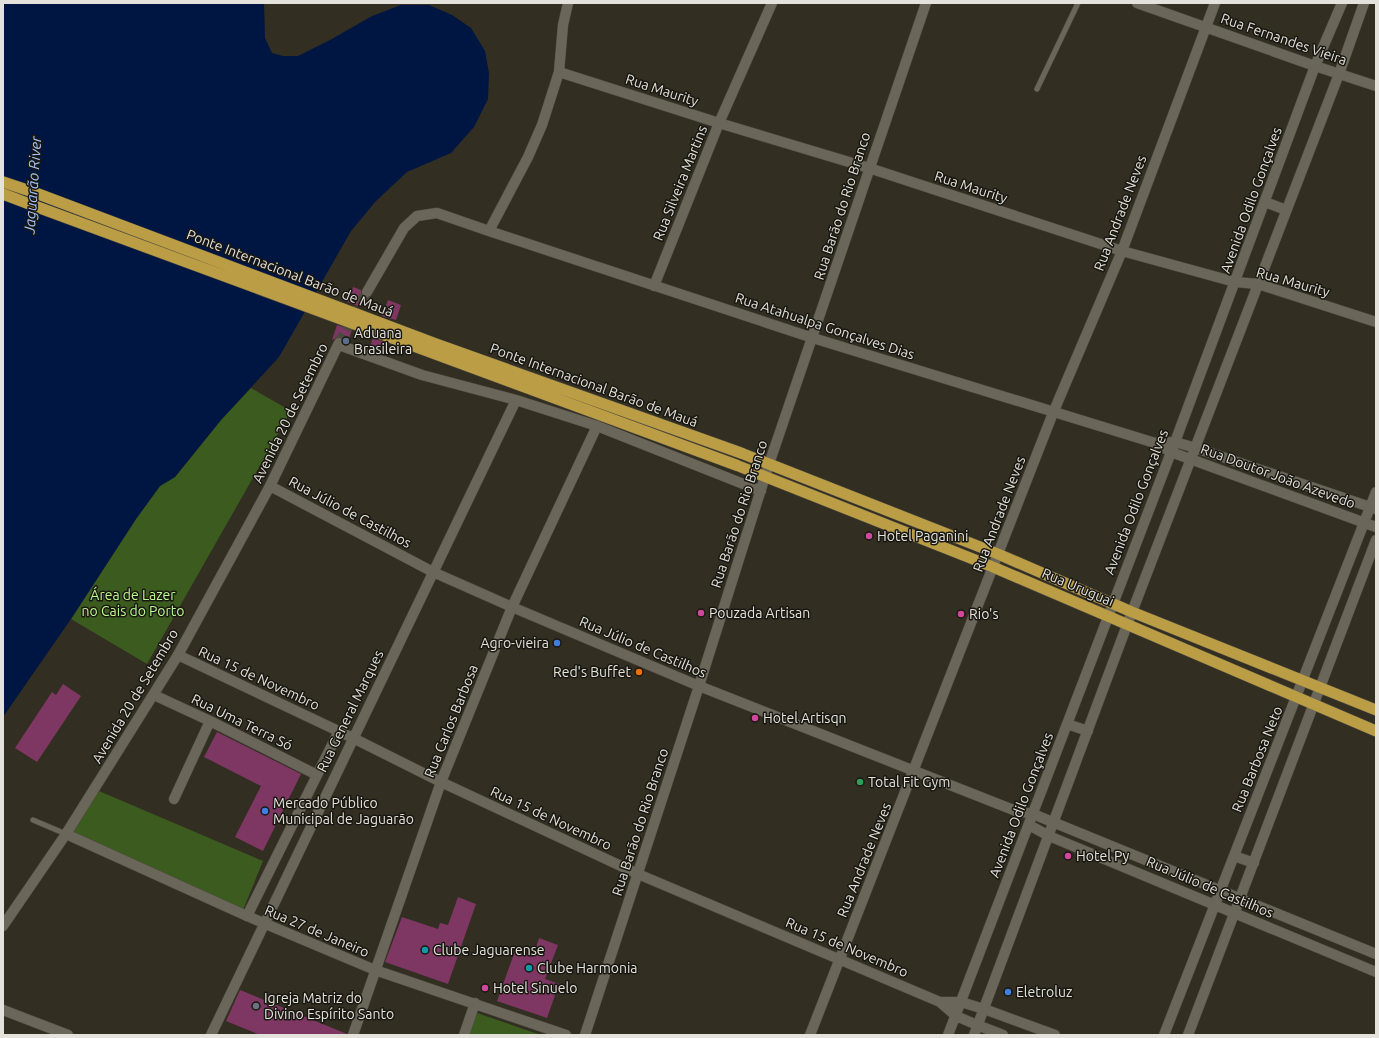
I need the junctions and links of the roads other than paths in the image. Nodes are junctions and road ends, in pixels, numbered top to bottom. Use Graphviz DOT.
graph roads {
  1 [pos="568,3"];
  2 [pos="772,3"];
  3 [pos="926,3"];
  4 [pos="1078,3"];
  5 [pos="1137,3"];
  6 [pos="1215,3"];
  7 [pos="1342,3"];
  8 [pos="1364,3"];
  9 [pos="1206,27"];
  10 [pos="1315,66"];
  11 [pos="559,72"];
  12 [pos="1339,74"];
  13 [pos="1376,86"];
  14 [pos="1037,89"];
  15 [pos="719,123"];
  16 [pos="869,168"];
  17 [pos="3,182"];
  18 [pos="3,194"];
  19 [pos="1265,202"];
  20 [pos="1286,210"];
  21 [pos="489,231"];
  22 [pos="1122,251"];
  23 [pos="1235,282"];
  24 [pos="1258,284"];
  25 [pos="654,286"];
  26 [pos="366,292"];
  27 [pos="1376,322"];
  28 [pos="813,338"];
  29 [pos="516,400"];
  30 [pos="1053,413"];
  31 [pos="597,426"];
  32 [pos="1175,442"];
  33 [pos="1155,443"];
  34 [pos="1196,448"];
  35 [pos="1171,452"];
  36 [pos="1192,459"];
  37 [pos="769,464"];
  38 [pos="765,476"];
  39 [pos="270,486"];
  40 [pos="761,491"];
  41 [pos="1376,492"];
  42 [pos="1373,508"];
  43 [pos="1364,523"];
  44 [pos="1376,527"];
  45 [pos="1376,540"];
  46 [pos="998,554"];
  47 [pos="993,567"];
  48 [pos="433,572"];
  49 [pos="1112,603"];
  50 [pos="512,607"];
  51 [pos="1132,612"];
  52 [pos="1107,616"];
  53 [pos="1127,625"];
  54 [pos="178,655"];
  55 [pos="1303,681"];
  56 [pos="699,686"];
  57 [pos="1320,688"];
  58 [pos="154,695"];
  59 [pos="1296,698"];
  60 [pos="1313,706"];
  61 [pos="1376,710"];
  62 [pos="210,721"];
  63 [pos="1067,724"];
  64 [pos="339,731"];
  65 [pos="1088,731"];
  66 [pos="1376,732"];
  67 [pos="353,738"];
  68 [pos="915,770"];
  69 [pos="318,775"];
  70 [pos="441,782"];
  71 [pos="174,799"];
  72 [pos="1016,811"];
  73 [pos="1033,814"];
  74 [pos="33,820"];
  75 [pos="1054,823"];
  76 [pos="1029,825"];
  77 [pos="66,834"];
  78 [pos="1050,836"];
  79 [pos="1234,856"];
  80 [pos="1254,863"];
  81 [pos="638,874"];
  82 [pos="1221,890"];
  83 [pos="1241,898"];
  84 [pos="1215,904"];
  85 [pos="1235,913"];
  86 [pos="247,916"];
  87 [pos="263,923"];
  88 [pos="3,926"];
  89 [pos="1376,954"];
  90 [pos="840,960"];
  91 [pos="375,970"];
  92 [pos="1376,972"];
  93 [pos="940,1002"];
  94 [pos="961,1002"];
  95 [pos="474,1003"];
  96 [pos="984,1009"];
  97 [pos="3,1010"];
  98 [pos="956,1016"];
  99 [pos="978,1025"];
  100 [pos="68,1035"];
  101 [pos="211,1035"];
  102 [pos="353,1035"];
  103 [pos="464,1035"];
  104 [pos="566,1035"];
  105 [pos="585,1035"];
  106 [pos="810,1035"];
  107 [pos="948,1035"];
  108 [pos="974,1035"];
  109 [pos="1003,1035"];
  110 [pos="1055,1035"];
  111 [pos="1164,1035"];
  112 [pos="1188,1035"];
  1 -- 11 [label="street"];
  2 -- 15 [label="street, Rua Silveira Martins"];
  3 -- 16 [label="street, Rua Barão do Rio Branco"];
  4 -- 14 [label="lane"];
  5 -- 9 [label="street, Rua Fernandes Vieira"];
  6 -- 9 [label="street, Rua Andrade Neves"];
  7 -- 10 [label="street, Avenida Odilo Gonçalves"];
  8 -- 12 [label="street"];
  9 -- 10 [label="street, Rua Fernandes Vieira"];
  9 -- 22 [label="street, Rua Andrade Neves"];
  10 -- 12 [label="street, Rua Fernandes Vieira"];
  10 -- 19 [label="street, Avenida Odilo Gonçalves"];
  11 -- 15 [label="street, Rua Maurity"];
  11 -- 21 [label="street"];
  12 -- 13 [label="street, Rua Fernandes Vieira"];
  12 -- 20 [label="street"];
  15 -- 16 [label="street, Rua Maurity"];
  15 -- 25 [label="street, Rua Silveira Martins"];
  16 -- 22 [label="street, Rua Maurity"];
  16 -- 28 [label="street, Rua Barão do Rio Branco"];
  17 -- 37 [label="highway, Ponte Internacional Barão de Mauá, bridge"];
  18 -- 38 [label="highway, Ponte Internacional Barão de Mauá, bridge"];
  19 -- 20 [label="street"];
  19 -- 23 [label="street, Avenida Odilo Gonçalves"];
  20 -- 24 [label="street"];
  21 -- 25 [label="street, Rua Atahualpa Gonçalves Dias"];
  21 -- 26 [label="street, Rua Atahualpa Gonçalves Dias"];
  22 -- 23 [label="street, Rua Maurity"];
  22 -- 30 [label="street, Rua Andrade Neves"];
  23 -- 24 [label="street, Rua Maurity"];
  23 -- 32 [label="street, Avenida Odilo Gonçalves"];
  24 -- 27 [label="street, Rua Maurity"];
  24 -- 34 [label="street"];
  25 -- 28 [label="street, Rua Atahualpa Gonçalves Dias"];
  28 -- 30 [label="street, Rua Atahualpa Gonçalves Dias"];
  28 -- 37 [label="street, Rua Barão do Rio Branco"];
  29 -- 31 [label="street"];
  29 -- 39 [label="street, Avenida 20 de Setembro"];
  29 -- 48 [label="street, Rua General Marques"];
  30 -- 33 [label="street, Rua Atahualpa Gonçalves Dias"];
  30 -- 46 [label="street, Rua Andrade Neves"];
  31 -- 40 [label="street"];
  31 -- 50 [label="street, Rua Carlos Barbosa"];
  32 -- 33 [label="street, Rua Atahualpa Gonçalves Dias"];
  32 -- 34 [label="street, Rua Doutor João Azevedo"];
  32 -- 35 [label="street, Avenida Odilo Gonçalves"];
  33 -- 35 [label="street, Rua Atahualpa Gonçalves Dias"];
  34 -- 36 [label="street"];
  34 -- 42 [label="street, Rua Doutor João Azevedo"];
  35 -- 36 [label="street, Rua Doutor João Azevedo"];
  35 -- 49 [label="street, Avenida Odilo Gonçalves"];
  36 -- 43 [label="street, Rua Doutor João Azevedo"];
  36 -- 51 [label="street"];
  37 -- 38 [label="street, Rua Barão do Rio Branco"];
  37 -- 46 [label="highway, Rua Uruguai"];
  38 -- 40 [label="street, Rua Barão do Rio Branco"];
  38 -- 47 [label="highway, Rua Uruguai"];
  39 -- 48 [label="street, Rua Júlio de Castilhos"];
  39 -- 54 [label="street, Avenida 20 de Setembro"];
  40 -- 56 [label="street, Rua Barão do Rio Branco"];
  41 -- 42 [label="street, Rua Barbosa Neto"];
  42 -- 43 [label="street, Rua Barbosa Neto"];
  43 -- 44 [label="street, Rua Doutor João Azevedo"];
  43 -- 55 [label="street, Rua Barbosa Neto"];
  45 -- 57 [label="street"];
  46 -- 47 [label="street, Rua Andrade Neves"];
  46 -- 49 [label="highway, Rua Uruguai"];
  47 -- 52 [label="highway, Rua Uruguai"];
  47 -- 68 [label="street, Rua Andrade Neves"];
  48 -- 50 [label="street, Rua Júlio de Castilhos"];
  48 -- 67 [label="street, Rua General Marques"];
  49 -- 51 [label="highway, Rua Uruguai"];
  49 -- 52 [label="street, Avenida Odilo Gonçalves"];
  50 -- 56 [label="street, Rua Júlio de Castilhos"];
  50 -- 70 [label="street, Rua Carlos Barbosa"];
  51 -- 53 [label="street"];
  51 -- 55 [label="highway, Rua Uruguai"];
  52 -- 53 [label="highway, Rua Uruguai"];
  52 -- 63 [label="street, Avenida Odilo Gonçalves"];
  53 -- 59 [label="highway, Rua Uruguai"];
  53 -- 65 [label="street"];
  54 -- 58 [label="street, Avenida 20 de Setembro"];
  54 -- 64 [label="street, Rua 15 de Novembro"];
  55 -- 57 [label="highway, Rua Uruguai"];
  55 -- 59 [label="street, Rua Barbosa Neto"];
  56 -- 68 [label="street, Rua Júlio de Castilhos"];
  56 -- 81 [label="street, Rua Barão do Rio Branco"];
  57 -- 60 [label="street"];
  57 -- 61 [label="highway, Rua Uruguai"];
  58 -- 62 [label="street, Rua Uma Terra Só"];
  58 -- 77 [label="street, Avenida 20 de Setembro"];
  59 -- 60 [label="highway, Rua Uruguai"];
  59 -- 79 [label="street, Rua Barbosa Neto"];
  60 -- 66 [label="highway, Rua Uruguai"];
  60 -- 80 [label="street"];
  62 -- 69 [label="street, Rua Uma Terra Só"];
  62 -- 71 [label="street"];
  63 -- 65 [label="street"];
  63 -- 73 [label="street, Avenida Odilo Gonçalves"];
  64 -- 67 [label="street, Rua 15 de Novembro"];
  64 -- 69 [label="street"];
  65 -- 75 [label="street"];
  67 -- 70 [label="street, Rua 15 de Novembro"];
  67 -- 87 [label="street, Rua General Marques"];
  68 -- 72 [label="street, Rua Júlio de Castilhos"];
  68 -- 90 [label="street, Rua Andrade Neves"];
  69 -- 86 [label="street"];
  70 -- 81 [label="street, Rua 15 de Novembro"];
  70 -- 91 [label="street, Rua Carlos Barbosa"];
  72 -- 73 [label="street, Rua Júlio de Castilhos"];
  72 -- 76 [label="street, Rua Júlio de Castilhos"];
  73 -- 75 [label="street, Rua Júlio de Castilhos"];
  73 -- 76 [label="street, Avenida Odilo Gonçalves"];
  74 -- 77 [label="lane"];
  75 -- 78 [label="street"];
  75 -- 82 [label="street, Rua Júlio de Castilhos"];
  76 -- 78 [label="street, Rua Júlio de Castilhos"];
  76 -- 94 [label="street, Avenida Odilo Gonçalves"];
  77 -- 86 [label="street, Rua 27 de Janeiro"];
  77 -- 88 [label="street, Avenida 20 de Setembro"];
  78 -- 84 [label="street, Rua Júlio de Castilhos"];
  78 -- 96 [label="street"];
  79 -- 80 [label="street"];
  79 -- 82 [label="street, Rua Barbosa Neto"];
  80 -- 83 [label="street"];
  81 -- 90 [label="street, Rua 15 de Novembro"];
  81 -- 105 [label="street, Rua Barão do Rio Branco"];
  82 -- 83 [label="street, Rua Júlio de Castilhos"];
  82 -- 84 [label="street, Rua Barbosa Neto"];
  83 -- 85 [label="street"];
  83 -- 89 [label="street, Rua Júlio de Castilhos"];
  84 -- 85 [label="street, Rua Júlio de Castilhos"];
  84 -- 111 [label="street, Rua Barbosa Neto"];
  85 -- 92 [label="street, Rua Júlio de Castilhos"];
  85 -- 112 [label="street"];
  86 -- 87 [label="street, Rua 27 de Janeiro"];
  87 -- 91 [label="street, Rua 27 de Janeiro"];
  87 -- 101 [label="street, Rua General Marques"];
  90 -- 93 [label="street, Rua 15 de Novembro"];
  90 -- 106 [label="street, Rua Andrade Neves"];
  91 -- 95 [label="street, Rua 27 de Janeiro"];
  91 -- 102 [label="street, Rua Carlos Barbosa"];
  93 -- 94 [label="street, Rua 15 de Novembro"];
  93 -- 98 [label="street, Rua 15 de Novembro"];
  94 -- 96 [label="street, Rua 15 de Novembro"];
  94 -- 98 [label="street, Avenida Odilo Gonçalves"];
  95 -- 103 [label="street"];
  95 -- 104 [label="street, Rua 27 de Janeiro"];
  96 -- 99 [label="street"];
  96 -- 110 [label="street, Rua 15 de Novembro"];
  97 -- 100 [label="street"];
  98 -- 99 [label="street, Rua 15 de Novembro"];
  98 -- 107 [label="street, Avenida Odilo Gonçalves"];
  99 -- 108 [label="street"];
  99 -- 109 [label="street, Rua 15 de Novembro"];
}
